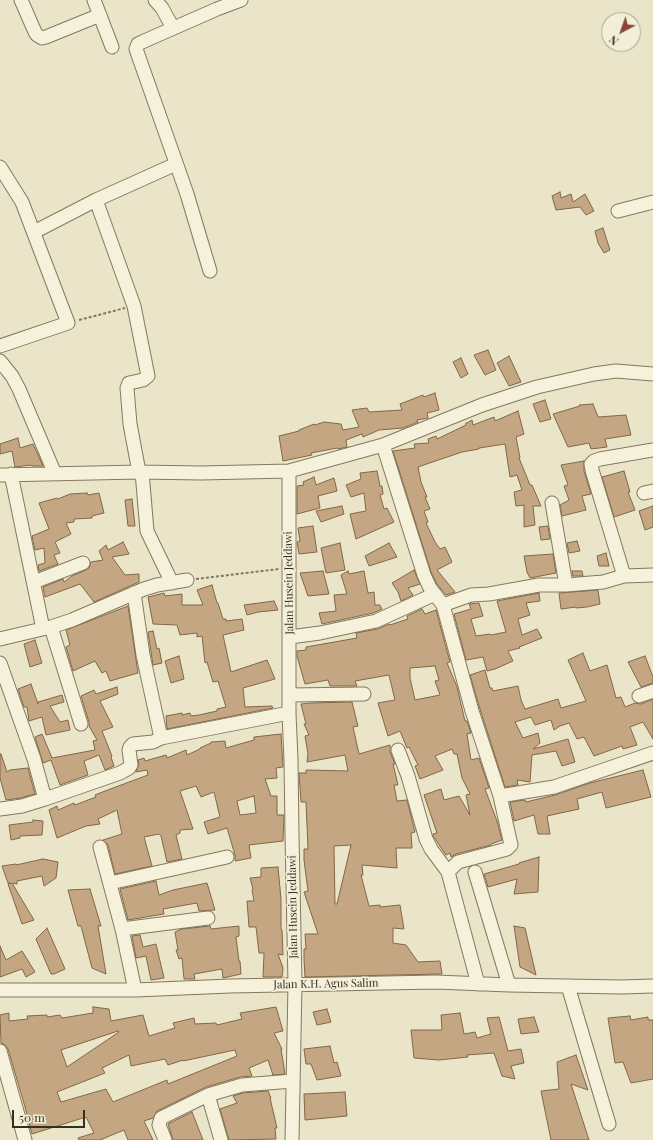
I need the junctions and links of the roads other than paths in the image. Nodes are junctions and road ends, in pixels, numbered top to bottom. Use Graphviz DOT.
graph roads {
  1 [pos="21,0"];
  2 [pos="94,0"];
  3 [pos="155,0"];
  4 [pos="241,0"];
  5 [pos="216,4"];
  6 [pos="100,15"];
  7 [pos="173,28"];
  8 [pos="112,47"];
  9 [pos="176,164"];
  10 [pos="0,167"];
  11 [pos="96,200"];
  12 [pos="653,202"];
  13 [pos="618,211"];
  14 [pos="34,232"];
  15 [pos="210,271"];
  16 [pos="0,346"];
  17 [pos="0,361"];
  18 [pos="653,374"];
  19 [pos="383,445"];
  20 [pos="653,450"];
  21 [pos="289,471"];
  22 [pos="141,472"];
  23 [pos="56,474"];
  24 [pos="6,475"];
  25 [pos="552,503"];
  26 [pos="83,563"];
  27 [pos="653,575"];
  28 [pos="624,576"];
  29 [pos="187,580"];
  30 [pos="34,582"];
  31 [pos="172,583"];
  32 [pos="566,585"];
  33 [pos="134,593"];
  34 [pos="435,594"];
  35 [pos="443,605"];
  36 [pos="47,628"];
  37 [pos="290,637"];
  38 [pos="0,639"];
  39 [pos="0,662"];
  40 [pos="653,691"];
  41 [pos="364,694"];
  42 [pos="289,695"];
  43 [pos="639,696"];
  44 [pos="289,713"];
  45 [pos="80,724"];
  46 [pos="161,738"];
  47 [pos="398,750"];
  48 [pos="653,752"];
  49 [pos="500,796"];
  50 [pos="45,800"];
  51 [pos="0,809"];
  52 [pos="100,847"];
  53 [pos="228,857"];
  54 [pos="448,872"];
  55 [pos="475,872"];
  56 [pos="110,883"];
  57 [pos="208,918"];
  58 [pos="122,929"];
  59 [pos="295,984"];
  60 [pos="478,984"];
  61 [pos="509,986"];
  62 [pos="568,986"];
  63 [pos="653,986"];
  64 [pos="0,990"];
  65 [pos="135,990"];
  66 [pos="0,1051"];
  67 [pos="293,1081"];
  68 [pos="208,1095"];
  69 [pos="609,1124"];
  70 [pos="25,1140"];
  71 [pos="165,1140"];
  72 [pos="222,1140"];
  73 [pos="292,1140"];
  1 -- 6 [label="street"];
  2 -- 6 [label="street"];
  3 -- 7 [label="street"];
  4 -- 5 [label="street"];
  5 -- 7 [label="street"];
  6 -- 8 [label="street"];
  7 -- 9 [label="street"];
  9 -- 11 [label="street"];
  9 -- 15 [label="street"];
  10 -- 14 [label="street"];
  11 -- 14 [label="street"];
  11 -- 22 [label="street"];
  12 -- 13 [label="street"];
  14 -- 16 [label="street"];
  17 -- 23 [label="street"];
  18 -- 19 [label="street"];
  19 -- 21 [label="street"];
  19 -- 34 [label="street"];
  20 -- 28 [label="street"];
  21 -- 22 [label="street"];
  21 -- 37 [label="street, Jalan Husein Jeddawi"];
  22 -- 23 [label="street"];
  22 -- 31 [label="street"];
  23 -- 24 [label="street"];
  24 -- 30 [label="street"];
  25 -- 32 [label="street"];
  26 -- 30 [label="street"];
  27 -- 28 [label="street"];
  28 -- 32 [label="street"];
  29 -- 31 [label="street"];
  30 -- 36 [label="street"];
  31 -- 33 [label="street"];
  32 -- 35 [label="street"];
  33 -- 36 [label="street"];
  33 -- 46 [label="street"];
  34 -- 35 [label="street"];
  34 -- 37 [label="street"];
  35 -- 49 [label="street"];
  36 -- 38 [label="street"];
  36 -- 45 [label="street"];
  37 -- 42 [label="street, Jalan Husein Jeddawi"];
  39 -- 50 [label="street"];
  40 -- 43 [label="street"];
  41 -- 42 [label="street"];
  42 -- 44 [label="street, Jalan Husein Jeddawi"];
  44 -- 46 [label="street"];
  44 -- 59 [label="street, Jalan Husein Jeddawi"];
  46 -- 50 [label="street"];
  47 -- 54 [label="street"];
  48 -- 49 [label="street"];
  49 -- 54 [label="street"];
  50 -- 51 [label="street"];
  52 -- 56 [label="street"];
  53 -- 56 [label="street"];
  54 -- 60 [label="street"];
  55 -- 61 [label="street"];
  56 -- 58 [label="street"];
  57 -- 58 [label="street"];
  58 -- 65 [label="street"];
  59 -- 60 [label="street, Jalan K.H. Agus Salim"];
  59 -- 65 [label="street, Jalan K.H. Agus Salim"];
  59 -- 67 [label="street, Jalan Husein Jeddawi"];
  60 -- 61 [label="street, Jalan K.H. Agus Salim"];
  61 -- 62 [label="street, Jalan K.H. Agus Salim"];
  62 -- 63 [label="street, Jalan K.H. Agus Salim"];
  62 -- 69 [label="street"];
  64 -- 65 [label="street, Jalan K.H. Agus Salim"];
  66 -- 70 [label="street"];
  67 -- 68 [label="street"];
  67 -- 73 [label="street, Jalan Husein Jeddawi"];
  68 -- 71 [label="street"];
  68 -- 72 [label="street"];
}
